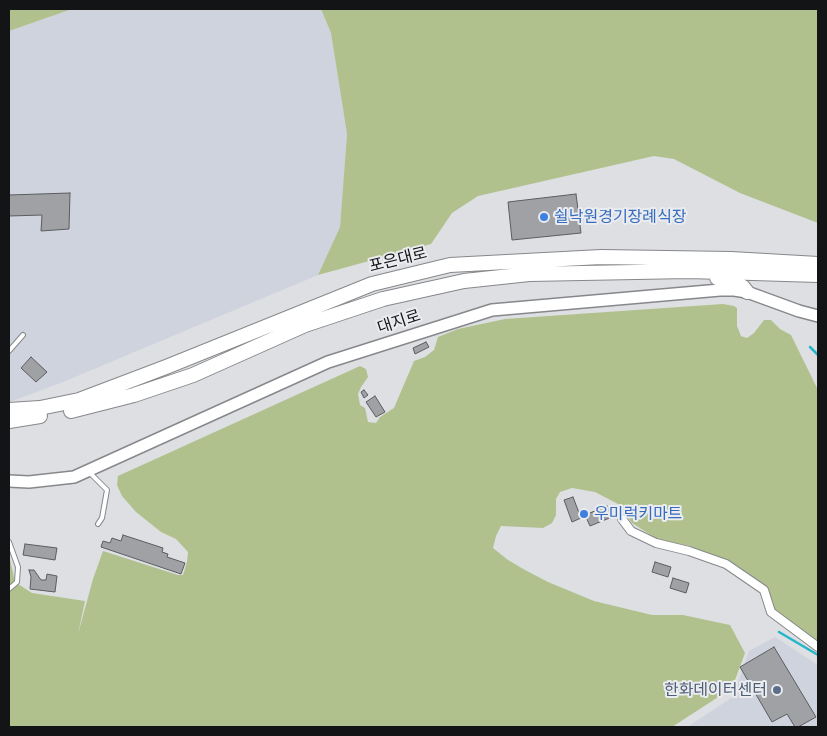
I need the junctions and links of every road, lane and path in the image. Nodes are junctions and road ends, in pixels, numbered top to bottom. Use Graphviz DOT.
graph roads {
  1 [pos="818,259"];
  2 [pos="785,263"];
  3 [pos="818,264"];
  4 [pos="689,271"];
  5 [pos="818,275"];
  6 [pos="747,292"];
  7 [pos="818,316"];
  8 [pos="23,335"];
  9 [pos="9,351"];
  10 [pos="9,410"];
  11 [pos="9,421"];
  12 [pos="89,471"];
  13 [pos="9,481"];
  14 [pos="622,519"];
  15 [pos="98,524"];
  16 [pos="9,542"];
  17 [pos="9,589"];
  18 [pos="818,647"];
  1 -- 2 [label="highway"];
  2 -- 3 [label="highway, 포은대로"];
  2 -- 10 [label="highway, 포은대로"];
  4 -- 5 [label="highway, 포은대로"];
  4 -- 6 [label="highway"];
  4 -- 11 [label="highway, 포은대로"];
  6 -- 7 [label="main road, 대지로"];
  6 -- 12 [label="main road, 대지로"];
  8 -- 9 [label="lane"];
  12 -- 13 [label="main road, 대지로"];
  12 -- 15 [label="lane"];
  14 -- 18 [label="street"];
  16 -- 17 [label="lane"];
}
